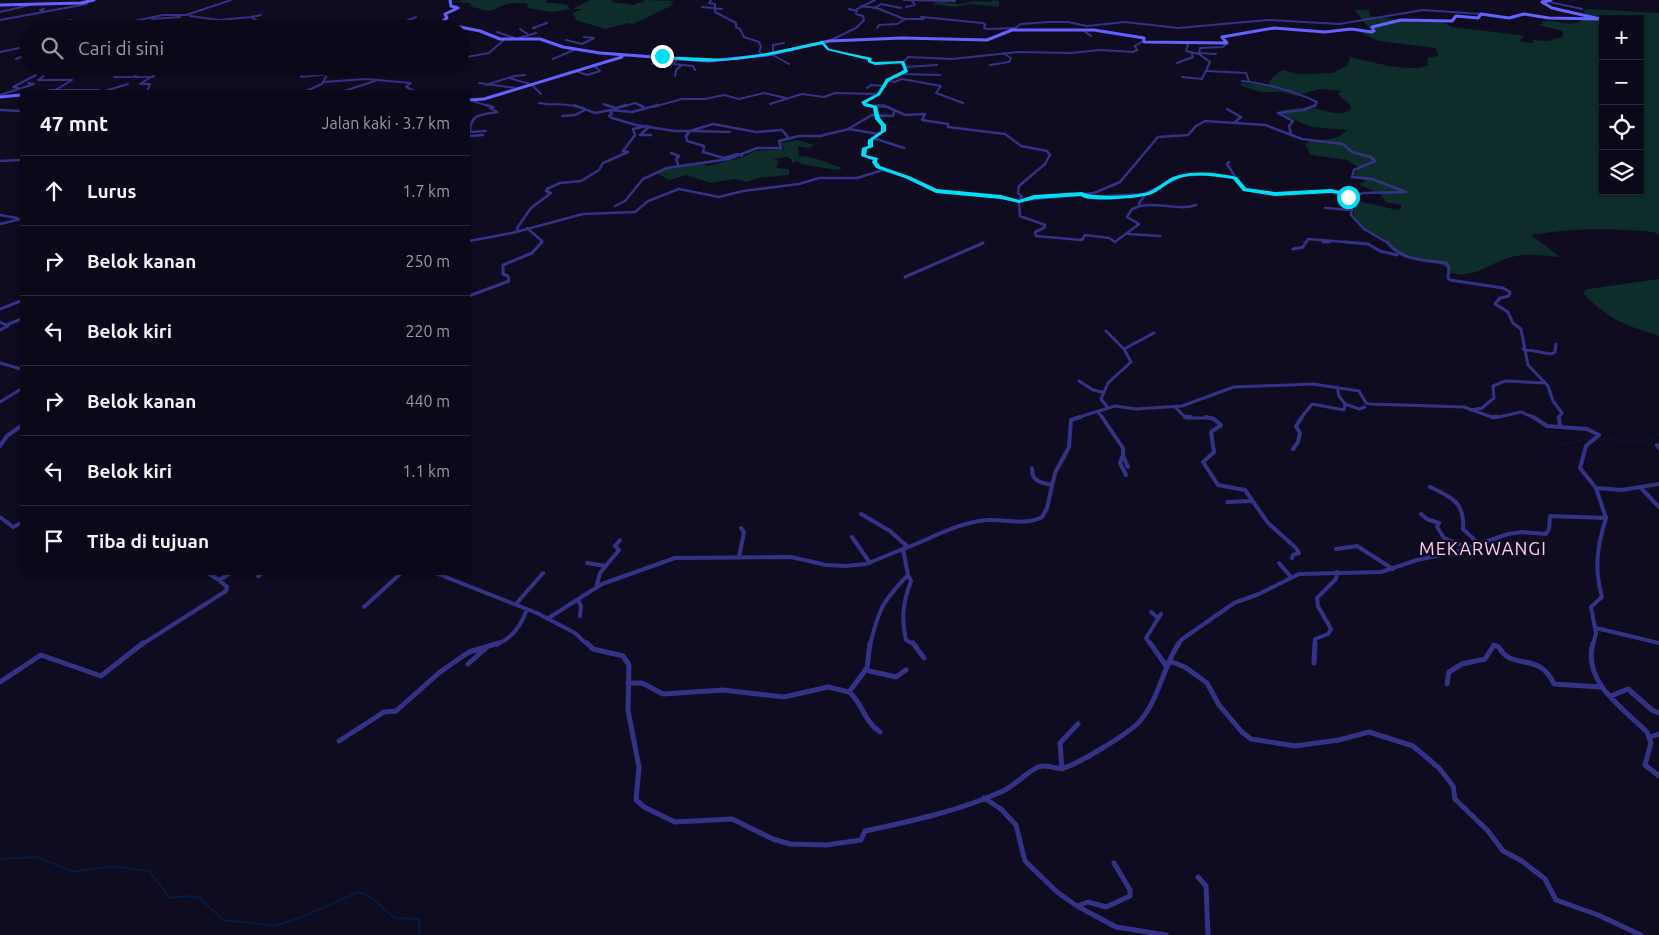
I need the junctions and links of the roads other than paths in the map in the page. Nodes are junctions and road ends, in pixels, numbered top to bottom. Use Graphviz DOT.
graph roads {
  1 [pos="94,0"];
  2 [pos="231,0"];
  3 [pos="450,0"];
  4 [pos="712,0"];
  5 [pos="875,0"];
  6 [pos="904,0"];
  7 [pos="1551,0"];
  8 [pos="912,1"];
  9 [pos="938,1"];
  10 [pos="956,1"];
  11 [pos="1544,1"];
  12 [pos="18,3"];
  13 [pos="82,3"];
  14 [pos="0,4"];
  15 [pos="87,4"];
  16 [pos="915,4"];
  17 [pos="11,5"];
  18 [pos="30,5"];
  19 [pos="92,5"];
  20 [pos="855,6"];
  21 [pos="861,6"];
  22 [pos="702,7"];
  23 [pos="906,7"];
  24 [pos="714,8"];
  25 [pos="875,8"];
  26 [pos="901,8"];
  27 [pos="44,9"];
  28 [pos="722,9"];
  29 [pos="849,9"];
  30 [pos="1582,9"];
  31 [pos="852,10"];
  32 [pos="856,11"];
  33 [pos="0,12"];
  34 [pos="46,12"];
  35 [pos="198,12"];
  36 [pos="1481,14"];
  37 [pos="261,15"];
  38 [pos="184,16"];
  39 [pos="251,17"];
  40 [pos="416,17"];
  41 [pos="147,19"];
  42 [pos="0,20"];
  43 [pos="140,20"];
  44 [pos="144,20"];
  45 [pos="152,20"];
  46 [pos="256,20"];
  47 [pos="408,20"];
  48 [pos="444,20"];
  49 [pos="905,20"];
  50 [pos="547,23"];
  51 [pos="877,28"];
  52 [pos="470,29"];
  53 [pos="520,29"];
  54 [pos="1014,29"];
  55 [pos="522,31"];
  56 [pos="1084,31"];
  57 [pos="497,32"];
  58 [pos="536,33"];
  59 [pos="529,35"];
  60 [pos="1091,36"];
  61 [pos="584,37"];
  62 [pos="745,37"];
  63 [pos="514,38"];
  64 [pos="519,38"];
  65 [pos="505,40"];
  66 [pos="566,40"];
  67 [pos="742,41"];
  68 [pos="1143,41"];
  69 [pos="823,42"];
  70 [pos="829,42"];
  71 [pos="1185,42"];
  72 [pos="784,43"];
  73 [pos="1227,43"];
  74 [pos="579,44"];
  75 [pos="20,48"];
  76 [pos="567,48"];
  77 [pos="576,49"];
  78 [pos="0,52"];
  79 [pos="1191,52"];
  80 [pos="671,53"];
  81 [pos="1003,53"];
  82 [pos="1199,53"];
  83 [pos="772,54"];
  84 [pos="1216,54"];
  85 [pos="764,55"];
  86 [pos="470,56"];
  87 [pos="624,56"];
  88 [pos="20,57"];
  89 [pos="660,57"];
  90 [pos="16,59"];
  91 [pos="553,59"];
  92 [pos="678,59"];
  93 [pos="903,62"];
  94 [pos="1177,63"];
  95 [pos="652,64"];
  96 [pos="789,64"];
  97 [pos="593,65"];
  98 [pos="683,65"];
  99 [pos="937,65"];
  100 [pos="990,65"];
  101 [pos="905,67"];
  102 [pos="695,70"];
  103 [pos="576,71"];
  104 [pos="1207,71"];
  105 [pos="902,74"];
  106 [pos="36,75"];
  107 [pos="136,75"];
  108 [pos="158,75"];
  109 [pos="301,75"];
  110 [pos="327,75"];
  111 [pos="525,75"];
  112 [pos="940,75"];
  113 [pos="44,76"];
  114 [pos="310,76"];
  115 [pos="675,76"];
  116 [pos="52,77"];
  117 [pos="114,77"];
  118 [pos="133,77"];
  119 [pos="155,77"];
  120 [pos="162,77"];
  121 [pos="1182,77"];
  122 [pos="505,78"];
  123 [pos="44,80"];
  124 [pos="887,80"];
  125 [pos="374,81"];
  126 [pos="1242,81"];
  127 [pos="1249,81"];
  128 [pos="323,82"];
  129 [pos="28,83"];
  130 [pos="479,83"];
  131 [pos="128,84"];
  132 [pos="531,84"];
  133 [pos="486,85"];
  134 [pos="885,86"];
  135 [pos="21,88"];
  136 [pos="516,88"];
  137 [pos="868,88"];
  138 [pos="54,90"];
  139 [pos="108,90"];
  140 [pos="148,90"];
  141 [pos="308,90"];
  142 [pos="347,90"];
  143 [pos="411,90"];
  144 [pos="541,94"];
  145 [pos="879,94"];
  146 [pos="20,95"];
  147 [pos="0,96"];
  148 [pos="786,98"];
  149 [pos="471,100"];
  150 [pos="539,103"];
  151 [pos="964,103"];
  152 [pos="603,104"];
  153 [pos="770,104"];
  154 [pos="874,106"];
  155 [pos="644,107"];
  156 [pos="616,108"];
  157 [pos="1228,109"];
  158 [pos="0,110"];
  159 [pos="585,110"];
  160 [pos="20,111"];
  161 [pos="611,111"];
  162 [pos="894,112"];
  163 [pos="877,114"];
  164 [pos="905,115"];
  165 [pos="562,116"];
  166 [pos="894,116"];
  167 [pos="470,123"];
  168 [pos="1234,123"];
  169 [pos="648,126"];
  170 [pos="848,129"];
  171 [pos="486,130"];
  172 [pos="691,130"];
  173 [pos="470,132"];
  174 [pos="730,132"];
  175 [pos="470,134"];
  176 [pos="878,134"];
  177 [pos="483,135"];
  178 [pos="1291,135"];
  179 [pos="651,136"];
  180 [pos="790,138"];
  181 [pos="873,138"];
  182 [pos="904,148"];
  183 [pos="671,153"];
  184 [pos="742,156"];
  185 [pos="717,157"];
  186 [pos="724,158"];
  187 [pos="20,160"];
  188 [pos="0,161"];
  189 [pos="1229,162"];
  190 [pos="678,164"];
  191 [pos="886,170"];
  192 [pos="1235,178"];
  193 [pos="1083,194"];
  194 [pos="1146,194"];
  195 [pos="1355,195"];
  196 [pos="1044,196"];
  197 [pos="1024,201"];
  198 [pos="1019,202"];
  199 [pos="1040,202"];
  200 [pos="1196,205"];
  201 [pos="615,206"];
  202 [pos="1141,206"];
  203 [pos="1325,208"];
  204 [pos="1352,210"];
  205 [pos="0,215"];
  206 [pos="20,219"];
  207 [pos="20,219"];
  208 [pos="0,224"];
  209 [pos="527,228"];
  210 [pos="518,231"];
  211 [pos="1128,234"];
  212 [pos="1160,236"];
  213 [pos="470,241"];
  214 [pos="983,244"];
  215 [pos="1293,249"];
  216 [pos="1418,259"];
  217 [pos="905,277"];
  218 [pos="470,295"];
  219 [pos="20,301"];
  220 [pos="0,309"];
  221 [pos="20,319"];
  222 [pos="0,322"];
  223 [pos="7,325"];
  224 [pos="0,330"];
  225 [pos="1106,332"];
  226 [pos="1154,333"];
  227 [pos="1556,344"];
  228 [pos="1523,348"];
  229 [pos="1124,349"];
  230 [pos="0,363"];
  231 [pos="20,369"];
  232 [pos="1079,381"];
  233 [pos="1544,383"];
  234 [pos="1337,387"];
  235 [pos="20,390"];
  236 [pos="1102,392"];
  237 [pos="0,402"];
  238 [pos="1345,404"];
  239 [pos="1175,407"];
  240 [pos="1365,407"];
  241 [pos="1108,408"];
  242 [pos="1471,410"];
  243 [pos="1098,412"];
  244 [pos="1560,426"];
  245 [pos="20,427"];
  246 [pos="1599,436"];
  247 [pos="1594,440"];
  248 [pos="0,446"];
  249 [pos="1293,449"];
  250 [pos="1123,456"];
  251 [pos="1128,467"];
  252 [pos="1032,468"];
  253 [pos="1126,475"];
  254 [pos="1659,484"];
  255 [pos="1052,485"];
  256 [pos="1430,487"];
  257 [pos="1596,488"];
  258 [pos="1640,488"];
  259 [pos="1252,501"];
  260 [pos="1227,502"];
  261 [pos="1659,507"];
  262 [pos="861,514"];
  263 [pos="1421,514"];
  264 [pos="0,517"];
  265 [pos="1606,518"];
  266 [pos="20,524"];
  267 [pos="741,528"];
  268 [pos="852,537"];
  269 [pos="620,540"];
  270 [pos="1479,544"];
  271 [pos="905,548"];
  272 [pos="1468,548"];
  273 [pos="1336,550"];
  274 [pos="739,557"];
  275 [pos="1292,558"];
  276 [pos="587,563"];
  277 [pos="870,563"];
  278 [pos="1279,563"];
  279 [pos="606,566"];
  280 [pos="1392,570"];
  281 [pos="1337,572"];
  282 [pos="543,573"];
  283 [pos="210,575"];
  284 [pos="228,575"];
  285 [pos="399,575"];
  286 [pos="440,575"];
  287 [pos="908,575"];
  288 [pos="1291,577"];
  289 [pos="220,580"];
  290 [pos="596,588"];
  291 [pos="578,600"];
  292 [pos="516,604"];
  293 [pos="364,607"];
  294 [pos="527,609"];
  295 [pos="1151,612"];
  296 [pos="580,616"];
  297 [pos="547,619"];
  298 [pos="1596,628"];
  299 [pos="1659,643"];
  300 [pos="486,648"];
  301 [pos="924,658"];
  302 [pos="1169,660"];
  303 [pos="1314,663"];
  304 [pos="468,664"];
  305 [pos="1167,666"];
  306 [pos="865,670"];
  307 [pos="906,670"];
  308 [pos="0,682"];
  309 [pos="628,682"];
  310 [pos="1447,684"];
  311 [pos="1602,686"];
  312 [pos="849,692"];
  313 [pos="1611,696"];
  314 [pos="1659,713"];
  315 [pos="1078,724"];
  316 [pos="880,732"];
  317 [pos="1659,734"];
  318 [pos="1650,737"];
  319 [pos="339,740"];
  320 [pos="1062,769"];
  321 [pos="1659,776"];
  322 [pos="984,798"];
  323 [pos="1114,863"];
  324 [pos="1198,877"];
  325 [pos="1077,906"];
  326 [pos="1166,935"];
  327 [pos="1208,935"];
  328 [pos="1641,935"];
  1 -- 13 [label="street"];
  2 -- 35 [label="street"];
  3 -- 48 [label="street"];
  4 -- 24 [label="street"];
  5 -- 21 [label="street"];
  6 -- 8 [label="street"];
  7 -- 11 [label="street"];
  8 -- 9 [label="street"];
  8 -- 16 [label="street"];
  9 -- 10 [label="street"];
  9 -- 16 [label="street"];
  11 -- 30 [label="street"];
  11 -- 36 [label="street"];
  12 -- 17 [label="street"];
  13 -- 15 [label="street"];
  13 -- 18 [label="street"];
  14 -- 17 [label="street"];
  15 -- 19 [label="street"];
  15 -- 34 [label="street"];
  16 -- 23 [label="street"];
  17 -- 18 [label="street"];
  18 -- 33 [label="street"];
  20 -- 31 [label="street"];
  21 -- 25 [label="street"];
  21 -- 32 [label="street"];
  22 -- 24 [label="street"];
  24 -- 28 [label="street"];
  24 -- 62 [label="street"];
  25 -- 26 [label="street"];
  25 -- 49 [label="street"];
  27 -- 34 [label="street"];
  29 -- 31 [label="street"];
  31 -- 32 [label="street"];
  32 -- 70 [label="street"];
  34 -- 42 [label="street"];
  35 -- 38 [label="street"];
  36 -- 54 [label="street"];
  36 -- 73 [label="street"];
  37 -- 39 [label="street"];
  38 -- 39 [label="street"];
  38 -- 41 [label="street"];
  39 -- 46 [label="street"];
  40 -- 47 [label="street"];
  41 -- 43 [label="street"];
  41 -- 44 [label="street"];
  41 -- 45 [label="street"];
  49 -- 51 [label="street"];
  49 -- 54 [label="street"];
  50 -- 55 [label="street"];
  52 -- 65 [label="street"];
  53 -- 55 [label="street"];
  54 -- 56 [label="street"];
  54 -- 70 [label="street"];
  55 -- 59 [label="street"];
  56 -- 60 [label="street"];
  56 -- 68 [label="street"];
  57 -- 63 [label="street"];
  58 -- 59 [label="street"];
  59 -- 64 [label="street"];
  61 -- 74 [label="street"];
  62 -- 67 [label="street"];
  62 -- 85 [label="street"];
  63 -- 64 [label="street"];
  63 -- 65 [label="street"];
  64 -- 76 [label="street"];
  65 -- 86 [label="street"];
  66 -- 74 [label="street"];
  68 -- 71 [label="street"];
  68 -- 81 [label="street"];
  69 -- 70 [label="street"];
  69 -- 83 [label="street"];
  69 -- 93 [label="street"];
  71 -- 73 [label="street"];
  71 -- 79 [label="street"];
  72 -- 83 [label="street"];
  73 -- 82 [label="street"];
  74 -- 76 [label="street"];
  75 -- 78 [label="street"];
  76 -- 77 [label="street"];
  77 -- 87 [label="street"];
  77 -- 91 [label="street"];
  79 -- 82 [label="street"];
  79 -- 94 [label="street"];
  80 -- 89 [label="street"];
  81 -- 93 [label="street"];
  81 -- 100 [label="street"];
  82 -- 84 [label="street"];
  82 -- 104 [label="street"];
  83 -- 85 [label="street"];
  83 -- 96 [label="street"];
  85 -- 92 [label="street"];
  87 -- 89 [label="street"];
  87 -- 97 [label="street"];
  88 -- 90 [label="street"];
  89 -- 92 [label="street"];
  89 -- 95 [label="street"];
  92 -- 98 [label="street"];
  93 -- 101 [label="street"];
  97 -- 103 [label="street"];
  97 -- 103 [label="street"];
  98 -- 102 [label="street"];
  98 -- 115 [label="street"];
  99 -- 101 [label="street"];
  101 -- 105 [label="street"];
  103 -- 132 [label="street"];
  104 -- 121 [label="street"];
  104 -- 127 [label="street"];
  105 -- 112 [label="street"];
  105 -- 124 [label="street"];
  106 -- 135 [label="street"];
  107 -- 118 [label="street"];
  108 -- 119 [label="street"];
  109 -- 114 [label="street"];
  110 -- 128 [label="street"];
  111 -- 122 [label="street"];
  113 -- 123 [label="street"];
  116 -- 123 [label="street"];
  117 -- 118 [label="street"];
  118 -- 119 [label="street"];
  119 -- 120 [label="street"];
  119 -- 140 [label="street"];
  122 -- 132 [label="street"];
  122 -- 133 [label="street"];
  123 -- 138 [label="street"];
  124 -- 134 [label="street"];
  124 -- 151 [label="street"];
  125 -- 128 [label="street"];
  125 -- 142 [label="street"];
  125 -- 143 [label="street"];
  126 -- 127 [label="street"];
  127 -- 178 [label="street"];
  128 -- 141 [label="street"];
  129 -- 135 [label="street"];
  130 -- 133 [label="street"];
  131 -- 139 [label="street"];
  132 -- 136 [label="street"];
  132 -- 144 [label="street"];
  133 -- 136 [label="street"];
  134 -- 137 [label="street"];
  134 -- 145 [label="street"];
  135 -- 147 [label="street"];
  136 -- 149 [label="street"];
  145 -- 148 [label="street"];
  145 -- 154 [label="street"];
  146 -- 147 [label="street"];
  148 -- 153 [label="street"];
  148 -- 155 [label="street"];
  149 -- 167 [label="street"];
  150 -- 159 [label="street"];
  152 -- 156 [label="street"];
  154 -- 162 [label="street"];
  154 -- 163 [label="street"];
  155 -- 156 [label="street"];
  155 -- 161 [label="street"];
  156 -- 161 [label="street"];
  157 -- 168 [label="street"];
  158 -- 160 [label="street"];
  159 -- 161 [label="street"];
  159 -- 165 [label="street"];
  161 -- 169 [label="street"];
  162 -- 164 [label="street"];
  162 -- 166 [label="street"];
  163 -- 166 [label="street"];
  163 -- 170 [label="street"];
  163 -- 176 [label="street"];
  164 -- 166 [label="street"];
  164 -- 197 [label="street"];
  168 -- 178 [label="street"];
  168 -- 193 [label="street"];
  169 -- 172 [label="street"];
  169 -- 179 [label="street"];
  169 -- 210 [label="street"];
  170 -- 176 [label="street"];
  170 -- 180 [label="street"];
  171 -- 173 [label="street"];
  172 -- 174 [label="street"];
  172 -- 180 [label="street"];
  172 -- 186 [label="street"];
  175 -- 177 [label="street"];
  176 -- 181 [label="street"];
  178 -- 195 [label="street"];
  180 -- 184 [label="street"];
  181 -- 182 [label="street"];
  181 -- 191 [label="street"];
  183 -- 190 [label="street"];
  184 -- 186 [label="street"];
  184 -- 190 [label="street"];
  185 -- 186 [label="street"];
  187 -- 188 [label="street"];
  189 -- 192 [label="street"];
  190 -- 201 [label="street"];
  191 -- 198 [label="street"];
  191 -- 209 [label="street"];
  192 -- 194 [label="street"];
  192 -- 195 [label="street"];
  193 -- 194 [label="street"];
  193 -- 196 [label="street"];
  194 -- 202 [label="street"];
  195 -- 204 [label="street"];
  196 -- 197 [label="street"];
  196 -- 199 [label="street"];
  197 -- 198 [label="street"];
  198 -- 211 [label="street"];
  200 -- 202 [label="street"];
  202 -- 211 [label="street"];
  203 -- 204 [label="street"];
  204 -- 216 [label="street"];
  205 -- 206 [label="street"];
  207 -- 208 [label="street"];
  209 -- 210 [label="street"];
  209 -- 218 [label="street"];
  210 -- 213 [label="street"];
  211 -- 212 [label="street"];
  214 -- 217 [label="street"];
  215 -- 216 [label="street"];
  216 -- 228 [label="street"];
  219 -- 220 [label="street"];
  221 -- 223 [label="street"];
  222 -- 223 [label="street"];
  223 -- 224 [label="street"];
  225 -- 229 [label="street"];
  226 -- 229 [label="street"];
  227 -- 228 [label="street"];
  228 -- 233 [label="street"];
  229 -- 236 [label="street"];
  230 -- 231 [label="street"];
  232 -- 236 [label="street"];
  233 -- 242 [label="street"];
  233 -- 244 [label="street"];
  234 -- 238 [label="street"];
  234 -- 239 [label="street"];
  234 -- 242 [label="street"];
  235 -- 237 [label="street"];
  236 -- 241 [label="street"];
  238 -- 240 [label="street"];
  238 -- 249 [label="street"];
  239 -- 241 [label="street"];
  239 -- 259 [label="street"];
  241 -- 243 [label="street"];
  242 -- 244 [label="street"];
  243 -- 250 [label="street"];
  243 -- 255 [label="street"];
  244 -- 246 [label="street"];
  245 -- 248 [label="street"];
  246 -- 247 [label="street"];
  247 -- 257 [label="street"];
  250 -- 251 [label="street"];
  250 -- 253 [label="street"];
  252 -- 255 [label="street"];
  254 -- 258 [label="street"];
  255 -- 271 [label="street"];
  256 -- 270 [label="street"];
  257 -- 258 [label="street"];
  257 -- 265 [label="street"];
  258 -- 261 [label="street"];
  259 -- 260 [label="street"];
  259 -- 275 [label="street"];
  262 -- 271 [label="street"];
  263 -- 272 [label="street"];
  264 -- 266 [label="street"];
  265 -- 270 [label="street"];
  265 -- 298 [label="street"];
  267 -- 274 [label="street"];
  268 -- 277 [label="street"];
  269 -- 279 [label="street"];
  270 -- 272 [label="street"];
  271 -- 277 [label="street"];
  271 -- 287 [label="street"];
  272 -- 280 [label="street"];
  273 -- 280 [label="street"];
  274 -- 277 [label="street"];
  274 -- 290 [label="street"];
  276 -- 279 [label="street"];
  278 -- 288 [label="street"];
  279 -- 290 [label="street"];
  280 -- 281 [label="street"];
  281 -- 288 [label="street"];
  281 -- 303 [label="street"];
  282 -- 292 [label="street"];
  283 -- 289 [label="street"];
  284 -- 289 [label="street"];
  285 -- 293 [label="street"];
  286 -- 292 [label="street"];
  287 -- 301 [label="street"];
  287 -- 306 [label="street"];
  288 -- 302 [label="street"];
  289 -- 308 [label="street"];
  290 -- 291 [label="street"];
  291 -- 296 [label="street"];
  291 -- 297 [label="street"];
  292 -- 294 [label="street"];
  294 -- 297 [label="street"];
  294 -- 300 [label="street"];
  295 -- 305 [label="street"];
  297 -- 309 [label="street"];
  298 -- 299 [label="street"];
  298 -- 311 [label="street"];
  300 -- 304 [label="street"];
  300 -- 319 [label="street"];
  302 -- 305 [label="street"];
  302 -- 328 [label="street"];
  305 -- 320 [label="street"];
  306 -- 307 [label="street"];
  306 -- 312 [label="street"];
  309 -- 312 [label="street"];
  309 -- 322 [label="street"];
  310 -- 311 [label="street"];
  311 -- 313 [label="street"];
  312 -- 316 [label="street"];
  313 -- 314 [label="street"];
  313 -- 318 [label="street"];
  315 -- 320 [label="street"];
  317 -- 318 [label="street"];
  318 -- 321 [label="street"];
  320 -- 322 [label="street"];
  322 -- 325 [label="street"];
  323 -- 325 [label="street"];
  324 -- 327 [label="street"];
  325 -- 326 [label="street"];
}
